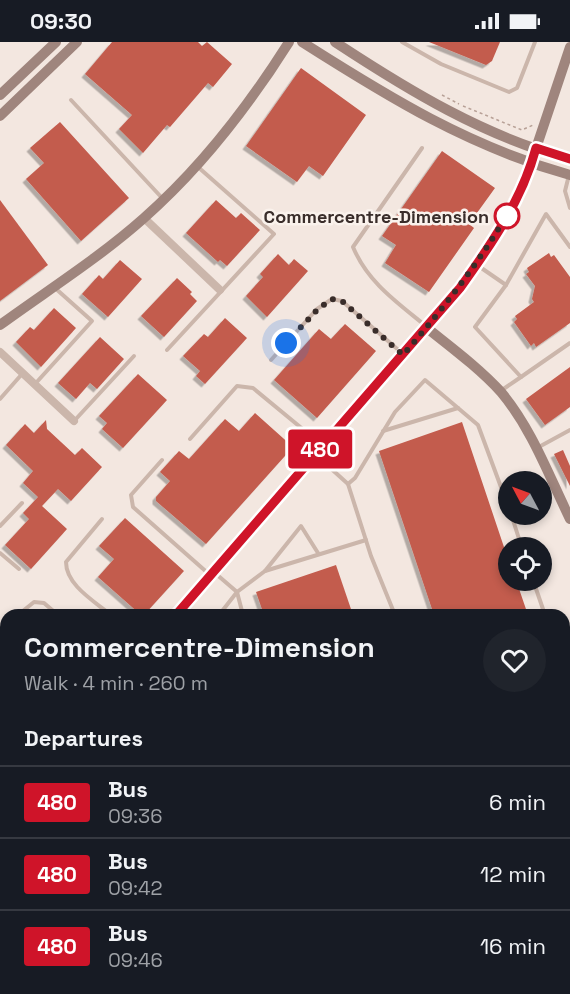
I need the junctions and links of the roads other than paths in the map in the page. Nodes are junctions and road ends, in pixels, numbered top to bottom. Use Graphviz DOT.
graph roads {
  1 [pos="56,42"];
  2 [pos="77,42"];
  3 [pos="289,42"];
  4 [pos="302,42"];
  5 [pos="334,42"];
  6 [pos="402,42"];
  7 [pos="535,42"];
  8 [pos="570,47"];
  9 [pos="0,95"];
  10 [pos="71,100"];
  11 [pos="0,116"];
  12 [pos="422,148"];
  13 [pos="536,148"];
  14 [pos="570,159"];
  15 [pos="532,162"];
  16 [pos="196,166"];
  17 [pos="569,175"];
  18 [pos="163,200"];
  19 [pos="570,208"];
  20 [pos="144,218"];
  21 [pos="570,247"];
  22 [pos="477,265"];
  23 [pos="506,285"];
  24 [pos="53,286"];
  25 [pos="220,290"];
  26 [pos="0,325"];
  27 [pos="427,328"];
  28 [pos="570,343"];
  29 [pos="166,350"];
  30 [pos="0,352"];
  31 [pos="403,355"];
  32 [pos="134,357"];
  33 [pos="271,360"];
  34 [pos="23,374"];
  35 [pos="521,377"];
  36 [pos="34,384"];
  37 [pos="500,392"];
  38 [pos="0,399"];
  39 [pos="459,408"];
  40 [pos="74,421"];
  41 [pos="383,431"];
  42 [pos="568,431"];
  43 [pos="570,436"];
  44 [pos="190,439"];
  45 [pos="536,448"];
  46 [pos="320,450"];
  47 [pos="162,460"];
  48 [pos="498,479"];
  49 [pos="348,484"];
  50 [pos="22,503"];
  51 [pos="102,519"];
  52 [pos="570,519"];
  53 [pos="0,526"];
  54 [pos="366,540"];
  55 [pos="0,553"];
  56 [pos="318,553"];
  57 [pos="18,569"];
  58 [pos="265,571"];
  59 [pos="212,574"];
  60 [pos="537,591"];
  61 [pos="237,592"];
  62 [pos="25,609"];
  63 [pos="51,609"];
  64 [pos="104,609"];
  65 [pos="181,609"];
  66 [pos="224,609"];
  67 [pos="241,609"];
  68 [pos="393,609"];
  69 [pos="543,609"];
  1 -- 9 [label="street"];
  2 -- 11 [label="street"];
  3 -- 16 [label="street"];
  4 -- 15 [label="street"];
  5 -- 13 [label="street"];
  6 -- 7 [label="lane"];
  8 -- 13 [label="street"];
  10 -- 18 [label="lane"];
  12 -- 27 [label="lane"];
  13 -- 14 [label="street"];
  13 -- 15 [label="street"];
  15 -- 17 [label="street"];
  15 -- 22 [label="street"];
  16 -- 18 [label="street"];
  16 -- 25 [label="lane"];
  17 -- 19 [label="lane"];
  18 -- 20 [label="street"];
  20 -- 24 [label="street"];
  20 -- 25 [label="street"];
  21 -- 23 [label="lane"];
  22 -- 23 [label="lane"];
  22 -- 27 [label="street"];
  23 -- 35 [label="lane"];
  24 -- 26 [label="street"];
  24 -- 36 [label="lane"];
  25 -- 29 [label="lane"];
  27 -- 31 [label="street"];
  27 -- 37 [label="street"];
  28 -- 35 [label="lane"];
  30 -- 34 [label="street"];
  31 -- 33 [label="lane"];
  31 -- 46 [label="street"];
  32 -- 40 [label="lane"];
  34 -- 36 [label="street"];
  34 -- 38 [label="lane"];
  35 -- 37 [label="lane"];
  36 -- 40 [label="street"];
  37 -- 45 [label="street"];
  39 -- 41 [label="lane"];
  39 -- 41 [label="lane"];
  39 -- 48 [label="lane"];
  41 -- 49 [label="lane"];
  42 -- 43 [label="lane"];
  42 -- 45 [label="lane"];
  44 -- 46 [label="lane"];
  45 -- 52 [label="street"];
  46 -- 49 [label="lane"];
  46 -- 59 [label="street"];
  47 -- 59 [label="lane"];
  49 -- 54 [label="lane"];
  50 -- 53 [label="lane"];
  51 -- 64 [label="lane"];
  54 -- 56 [label="lane"];
  54 -- 68 [label="lane"];
  55 -- 57 [label="lane"];
  56 -- 58 [label="lane"];
  56 -- 58 [label="lane"];
  58 -- 61 [label="lane"];
  59 -- 61 [label="lane"];
  59 -- 65 [label="street"];
  60 -- 69 [label="lane"];
  61 -- 66 [label="lane"];
  61 -- 67 [label="lane"];
  62 -- 63 [label="lane"];
}
